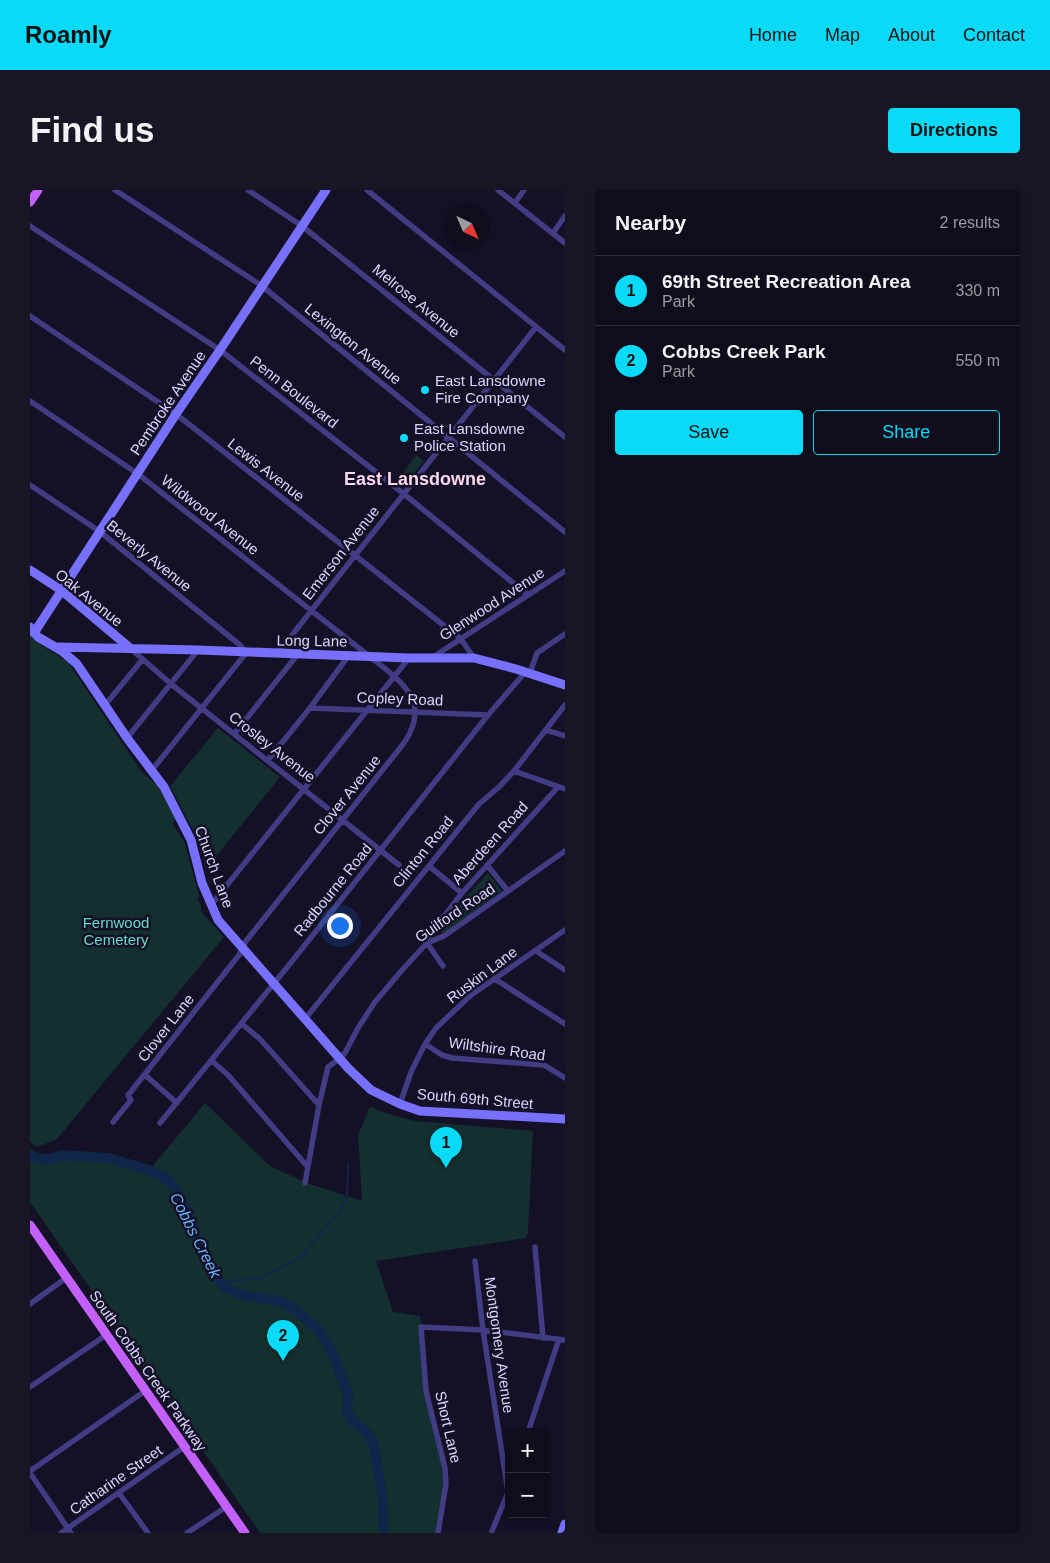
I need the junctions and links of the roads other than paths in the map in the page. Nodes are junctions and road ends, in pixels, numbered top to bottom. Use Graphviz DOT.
graph roads {
  1 [pos="38,190"];
  2 [pos="115,190"];
  3 [pos="248,190"];
  4 [pos="326,190"];
  5 [pos="367,190"];
  6 [pos="498,190"];
  7 [pos="524,190"];
  8 [pos="30,202"];
  9 [pos="515,203"];
  10 [pos="565,216"];
  11 [pos="30,226"];
  12 [pos="302,226"];
  13 [pos="553,233"];
  14 [pos="565,243"];
  15 [pos="262,286"];
  16 [pos="30,316"];
  17 [pos="536,327"];
  18 [pos="220,350"];
  19 [pos="565,350"];
  20 [pos="494,380"];
  21 [pos="30,401"];
  22 [pos="176,414"];
  23 [pos="449,437"];
  24 [pos="565,437"];
  25 [pos="138,474"];
  26 [pos="30,486"];
  27 [pos="404,494"];
  28 [pos="99,531"];
  29 [pos="565,532"];
  30 [pos="355,556"];
  31 [pos="30,570"];
  32 [pos="565,571"];
  33 [pos="61,590"];
  34 [pos="528,595"];
  35 [pos="312,610"];
  36 [pos="32,630"];
  37 [pos="565,634"];
  38 [pos="461,639"];
  39 [pos="55,647"];
  40 [pos="130,648"];
  41 [pos="198,650"];
  42 [pos="246,652"];
  43 [pos="277,654"];
  44 [pos="298,654"];
  45 [pos="349,655"];
  46 [pos="369,656"];
  47 [pos="409,658"];
  48 [pos="432,658"];
  49 [pos="474,658"];
  50 [pos="142,660"];
  51 [pos="526,672"];
  52 [pos="394,676"];
  53 [pos="171,684"];
  54 [pos="565,685"];
  55 [pos="105,705"];
  56 [pos="565,705"];
  57 [pos="202,708"];
  58 [pos="310,708"];
  59 [pos="368,710"];
  60 [pos="416,711"];
  61 [pos="488,715"];
  62 [pos="546,730"];
  63 [pos="235,733"];
  64 [pos="565,736"];
  65 [pos="127,738"];
  66 [pos="268,760"];
  67 [pos="152,770"];
  68 [pos="514,771"];
  69 [pos="558,787"];
  70 [pos="305,789"];
  71 [pos="565,789"];
  72 [pos="343,820"];
  73 [pos="381,851"];
  74 [pos="565,851"];
  75 [pos="399,865"];
  76 [pos="487,865"];
  77 [pos="428,866"];
  78 [pos="508,891"];
  79 [pos="462,893"];
  80 [pos="211,905"];
  81 [pos="565,930"];
  82 [pos="427,943"];
  83 [pos="242,948"];
  84 [pos="536,951"];
  85 [pos="443,966"];
  86 [pos="565,970"];
  87 [pos="495,979"];
  88 [pos="274,984"];
  89 [pos="305,1019"];
  90 [pos="242,1024"];
  91 [pos="565,1024"];
  92 [pos="425,1044"];
  93 [pos="340,1059"];
  94 [pos="212,1061"];
  95 [pos="144,1075"];
  96 [pos="565,1078"];
  97 [pos="177,1103"];
  98 [pos="400,1104"];
  99 [pos="319,1106"];
  100 [pos="565,1119"];
  101 [pos="113,1122"];
  102 [pos="160,1123"];
  103 [pos="307,1166"];
  104 [pos="305,1183"];
  105 [pos="30,1224"];
  106 [pos="535,1247"];
  107 [pos="475,1261"];
  108 [pos="66,1278"];
  109 [pos="30,1304"];
  110 [pos="483,1330"];
  111 [pos="106,1334"];
  112 [pos="543,1338"];
  113 [pos="562,1339"];
  114 [pos="30,1387"];
  115 [pos="145,1391"];
  116 [pos="529,1428"];
  117 [pos="184,1447"];
  118 [pos="30,1472"];
  119 [pos="505,1473"];
  120 [pos="119,1492"];
  121 [pos="505,1498"];
  122 [pos="226,1507"];
  123 [pos="565,1524"];
  124 [pos="69,1531"];
  125 [pos="492,1531"];
  126 [pos="61,1533"];
  127 [pos="148,1533"];
  128 [pos="187,1533"];
  129 [pos="244,1533"];
  130 [pos="438,1533"];
  131 [pos="562,1533"];
  1 -- 8 [label="main road"];
  2 -- 15 [label="street, Lexington Avenue"];
  3 -- 12 [label="street, Melrose Avenue"];
  4 -- 12 [label="street, Pembroke Avenue"];
  5 -- 17 [label="street"];
  6 -- 9 [label="street"];
  7 -- 9 [label="street"];
  9 -- 13 [label="street"];
  10 -- 13 [label="street"];
  11 -- 18 [label="street, Penn Boulevard"];
  12 -- 15 [label="street, Pembroke Avenue"];
  12 -- 20 [label="street, Melrose Avenue"];
  13 -- 14 [label="street"];
  15 -- 18 [label="street, Pembroke Avenue"];
  15 -- 23 [label="street, Lexington Avenue"];
  16 -- 22 [label="street, Lewis Avenue"];
  17 -- 19 [label="street"];
  17 -- 20 [label="street, Emerson Avenue"];
  18 -- 22 [label="street, Pembroke Avenue"];
  18 -- 27 [label="street, Penn Boulevard"];
  20 -- 23 [label="street, Emerson Avenue"];
  20 -- 24 [label="street, Melrose Avenue"];
  21 -- 25 [label="street, Wildwood Avenue"];
  22 -- 25 [label="street, Pembroke Avenue"];
  22 -- 30 [label="street, Lewis Avenue"];
  23 -- 27 [label="street, Emerson Avenue"];
  23 -- 29 [label="street, Lexington Avenue"];
  25 -- 28 [label="street, Pembroke Avenue"];
  25 -- 35 [label="street, Wildwood Avenue"];
  26 -- 28 [label="street, Beverly Avenue"];
  27 -- 30 [label="street, Emerson Avenue"];
  27 -- 34 [label="street, Penn Boulevard"];
  28 -- 33 [label="street, Pembroke Avenue"];
  28 -- 42 [label="street, Beverly Avenue"];
  30 -- 35 [label="street, Emerson Avenue"];
  30 -- 38 [label="street, Lewis Avenue"];
  31 -- 33 [label="street, Oak Avenue"];
  32 -- 34 [label="street, Glenwood Avenue"];
  33 -- 36 [label="street, Pembroke Avenue"];
  33 -- 40 [label="street, Oak Avenue"];
  34 -- 38 [label="street, Glenwood Avenue"];
  35 -- 43 [label="street, Emerson Avenue"];
  35 -- 46 [label="street, Wildwood Avenue"];
  36 -- 39 [label="street, Church Lane"];
  37 -- 51 [label="street, Radbourne Road"];
  38 -- 48 [label="street, Glenwood Avenue"];
  38 -- 49 [label="street, Lewis Avenue"];
  39 -- 40 [label="street, Long Lane"];
  39 -- 55 [label="street, Church Lane"];
  40 -- 41 [label="street, Long Lane"];
  40 -- 50 [label="street, Crosley Avenue"];
  41 -- 42 [label="street, Long Lane"];
  41 -- 53 [label="street"];
  42 -- 43 [label="street, Long Lane"];
  42 -- 57 [label="street"];
  43 -- 44 [label="street, Long Lane"];
  44 -- 45 [label="street, Long Lane"];
  44 -- 63 [label="street"];
  45 -- 46 [label="street, Long Lane"];
  45 -- 58 [label="street"];
  46 -- 47 [label="street, Long Lane"];
  46 -- 52 [label="street"];
  47 -- 48 [label="street, Long Lane"];
  47 -- 52 [label="street"];
  48 -- 49 [label="street, Long Lane"];
  49 -- 51 [label="street, Long Lane"];
  50 -- 53 [label="street, Crosley Avenue"];
  50 -- 55 [label="street"];
  51 -- 54 [label="street, Long Lane"];
  51 -- 61 [label="street, Radbourne Road"];
  52 -- 59 [label="street"];
  52 -- 60 [label="street"];
  53 -- 57 [label="street, Crosley Avenue"];
  53 -- 65 [label="street"];
  55 -- 65 [label="street, Church Lane"];
  56 -- 62 [label="street, Clinton Road"];
  57 -- 63 [label="street, Crosley Avenue"];
  57 -- 67 [label="street"];
  58 -- 59 [label="street, Copley Road"];
  58 -- 66 [label="street"];
  59 -- 60 [label="street, Copley Road"];
  59 -- 70 [label="street"];
  60 -- 61 [label="street, Copley Road"];
  60 -- 72 [label="street, Clover Avenue"];
  61 -- 73 [label="street, Radbourne Road"];
  62 -- 64 [label="street"];
  62 -- 68 [label="street, Clinton Road"];
  63 -- 66 [label="street, Crosley Avenue"];
  65 -- 67 [label="street, Church Lane"];
  66 -- 70 [label="street, Crosley Avenue"];
  67 -- 80 [label="street, Church Lane"];
  68 -- 69 [label="street"];
  68 -- 77 [label="street, Clinton Road"];
  69 -- 71 [label="street"];
  69 -- 76 [label="street, Aberdeen Road"];
  70 -- 72 [label="street, Crosley Avenue"];
  70 -- 80 [label="street"];
  72 -- 73 [label="street, Crosley Avenue"];
  72 -- 83 [label="street, Clover Avenue"];
  73 -- 75 [label="street, Crosley Avenue"];
  73 -- 88 [label="street, Radbourne Road"];
  74 -- 78 [label="street, Guilford Road"];
  76 -- 78 [label="street"];
  76 -- 79 [label="street, Aberdeen Road"];
  77 -- 79 [label="street"];
  77 -- 89 [label="street, Clinton Road"];
  78 -- 82 [label="street, Guilford Road"];
  79 -- 82 [label="street, Aberdeen Road"];
  80 -- 83 [label="street, Church Lane"];
  81 -- 84 [label="street, Ruskin Lane"];
  82 -- 85 [label="street"];
  82 -- 93 [label="street, Guilford Road"];
  83 -- 88 [label="street, Church Lane"];
  83 -- 95 [label="street, Clover Lane"];
  84 -- 86 [label="street"];
  84 -- 87 [label="street, Ruskin Lane"];
  87 -- 91 [label="street"];
  87 -- 92 [label="street, Ruskin Lane"];
  88 -- 89 [label="street, Church Lane"];
  88 -- 90 [label="street, Radbourne Road"];
  89 -- 93 [label="street, Church Lane"];
  90 -- 94 [label="street, Radbourne Road"];
  90 -- 99 [label="street"];
  92 -- 96 [label="street, Wiltshire Road"];
  92 -- 98 [label="street, Ruskin Lane"];
  93 -- 98 [label="street, South 69th Street"];
  93 -- 99 [label="street, Guilford Road"];
  94 -- 97 [label="street, Radbourne Road"];
  94 -- 103 [label="street"];
  95 -- 97 [label="street"];
  95 -- 101 [label="street, Clover Lane"];
  97 -- 102 [label="street, Radbourne Road"];
  98 -- 100 [label="street, South 69th Street"];
  99 -- 103 [label="street, Guilford Road"];
  103 -- 104 [label="street, Guilford Road"];
  105 -- 108 [label="main road, South Cobbs Creek Parkway"];
  106 -- 112 [label="street"];
  107 -- 110 [label="street, Montgomery Avenue"];
  108 -- 109 [label="street"];
  108 -- 111 [label="main road, South Cobbs Creek Parkway"];
  110 -- 112 [label="street"];
  110 -- 119 [label="street, Montgomery Avenue"];
  110 -- 130 [label="street, Short Lane"];
  111 -- 114 [label="street"];
  111 -- 115 [label="main road, South Cobbs Creek Parkway"];
  112 -- 113 [label="street"];
  113 -- 116 [label="street"];
  115 -- 117 [label="main road, South Cobbs Creek Parkway"];
  115 -- 118 [label="street"];
  117 -- 120 [label="street, Catharine Street"];
  117 -- 122 [label="main road, South Cobbs Creek Parkway"];
  118 -- 124 [label="street"];
  120 -- 124 [label="street, Catharine Street"];
  120 -- 127 [label="street"];
  121 -- 125 [label="street"];
  122 -- 128 [label="street"];
  122 -- 129 [label="main road, South Cobbs Creek Parkway"];
  123 -- 131 [label="street"];
  124 -- 126 [label="street, Catharine Street"];
}
